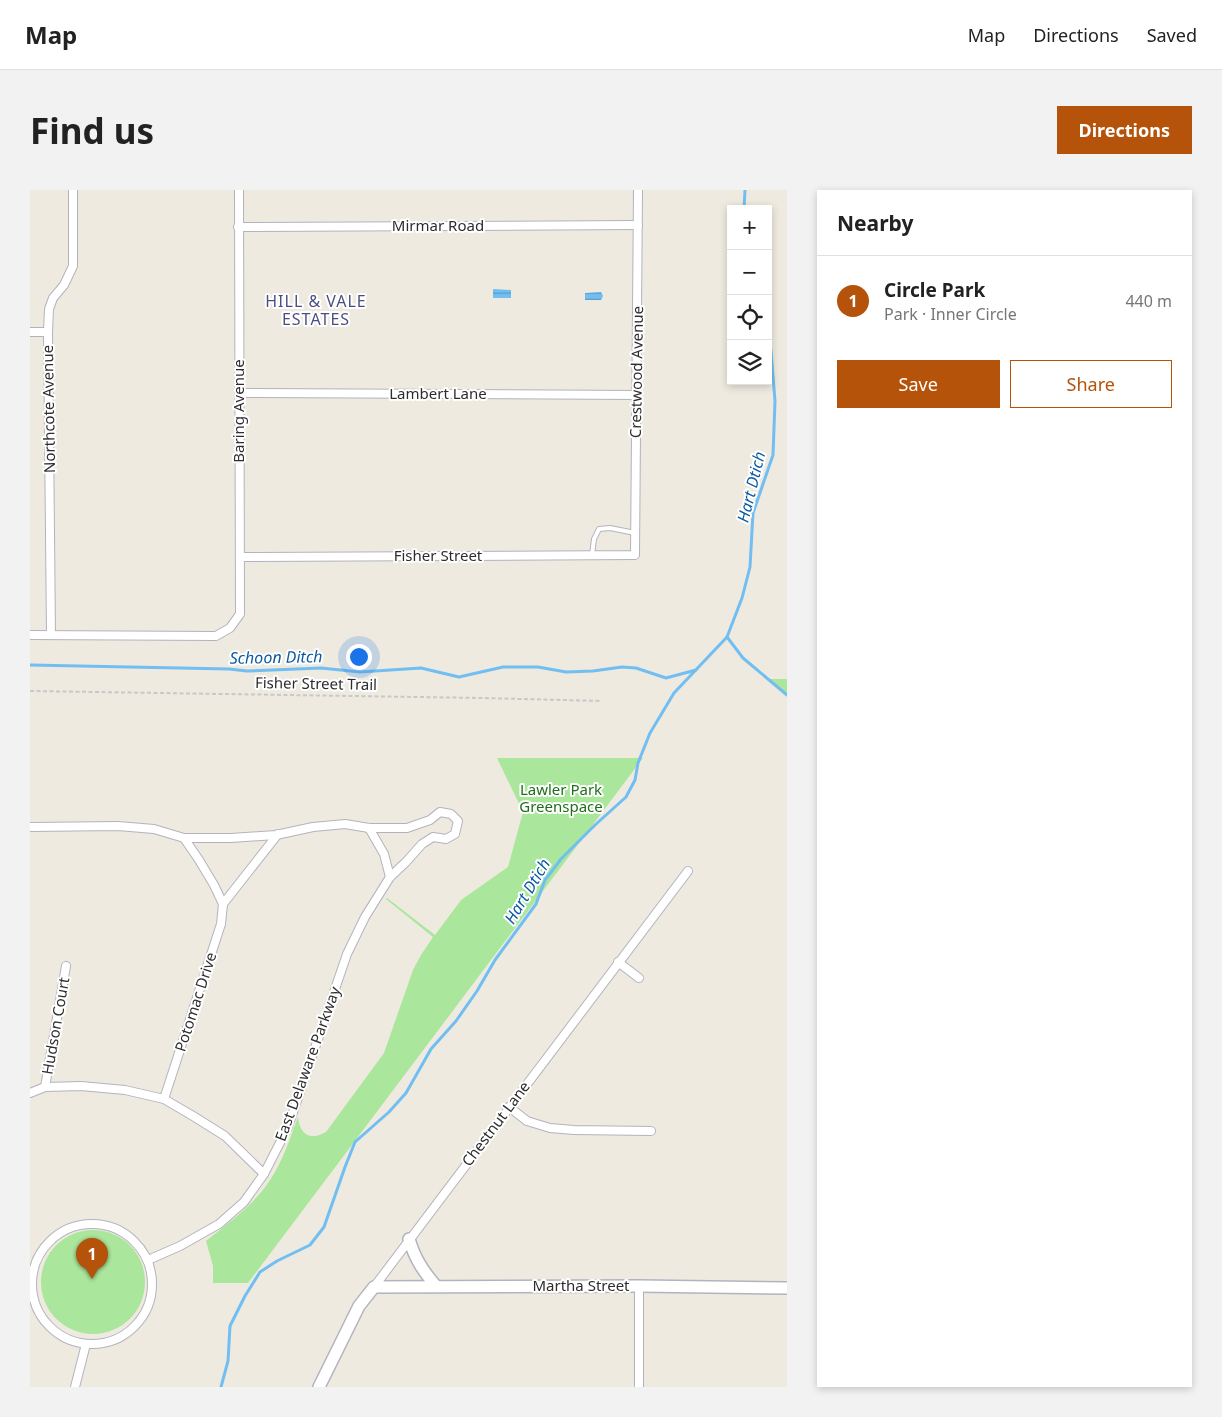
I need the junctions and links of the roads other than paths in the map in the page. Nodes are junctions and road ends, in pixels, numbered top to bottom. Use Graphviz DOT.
graph roads {
  1 [pos="73,190"];
  2 [pos="239,190"];
  3 [pos="638,190"];
  4 [pos="638,225"];
  5 [pos="238,227"];
  6 [pos="30,332"];
  7 [pos="48,332"];
  8 [pos="239,393"];
  9 [pos="637,395"];
  10 [pos="635,533"];
  11 [pos="592,555"];
  12 [pos="635,555"];
  13 [pos="241,556"];
  14 [pos="30,635"];
  15 [pos="51,635"];
  16 [pos="30,827"];
  17 [pos="369,828"];
  18 [pos="278,834"];
  19 [pos="184,838"];
  20 [pos="688,871"];
  21 [pos="390,877"];
  22 [pos="223,904"];
  23 [pos="618,962"];
  24 [pos="66,966"];
  25 [pos="639,978"];
  26 [pos="45,1087"];
  27 [pos="30,1093"];
  28 [pos="164,1099"];
  29 [pos="509,1107"];
  30 [pos="651,1131"];
  31 [pos="264,1174"];
  32 [pos="409,1240"];
  33 [pos="148,1260"];
  34 [pos="31,1283"];
  35 [pos="374,1286"];
  36 [pos="436,1286"];
  37 [pos="639,1286"];
  38 [pos="787,1288"];
  39 [pos="86,1344"];
  40 [pos="75,1387"];
  41 [pos="319,1387"];
  42 [pos="639,1387"];
  1 -- 7 [label="street, Northcote Avenue"];
  2 -- 5 [label="street, Baring Avenue"];
  3 -- 4 [label="street, Crestwood Avenue"];
  4 -- 5 [label="street, Mirmar Road"];
  4 -- 9 [label="street, Crestwood Avenue"];
  5 -- 8 [label="street, Baring Avenue"];
  6 -- 7 [label="street"];
  7 -- 15 [label="street, Northcote Avenue"];
  8 -- 9 [label="street, Lambert Lane"];
  8 -- 13 [label="street, Baring Avenue"];
  9 -- 10 [label="street, Crestwood Avenue"];
  10 -- 11 [label="lane"];
  10 -- 12 [label="street, Crestwood Avenue"];
  11 -- 12 [label="street, Fisher Street"];
  11 -- 13 [label="street, Fisher Street"];
  13 -- 15 [label="street, Baring Avenue"];
  14 -- 15 [label="street"];
  16 -- 19 [label="street"];
  17 -- 18 [label="street"];
  17 -- 21 [label="street"];
  17 -- 21 [label="street, East Delaware Parkway"];
  18 -- 19 [label="street"];
  18 -- 22 [label="street"];
  19 -- 22 [label="street"];
  20 -- 23 [label="street, Chestnut Lane"];
  21 -- 31 [label="street, East Delaware Parkway"];
  22 -- 28 [label="street, Potomac Drive"];
  23 -- 25 [label="street"];
  23 -- 29 [label="street, Chestnut Lane"];
  24 -- 26 [label="street, Hudson Court"];
  26 -- 27 [label="street"];
  26 -- 28 [label="street"];
  28 -- 31 [label="street"];
  29 -- 30 [label="street"];
  29 -- 32 [label="street, Chestnut Lane"];
  31 -- 33 [label="street, East Delaware Parkway"];
  32 -- 35 [label="street, Chestnut Lane"];
  32 -- 36 [label="street"];
  33 -- 34 [label="street"];
  33 -- 39 [label="street"];
  34 -- 39 [label="street"];
  35 -- 36 [label="street, Martha Street"];
  35 -- 41 [label="street, Chestnut Lane"];
  36 -- 37 [label="street, Martha Street"];
  37 -- 38 [label="street, Martha Street"];
  37 -- 42 [label="street"];
  39 -- 40 [label="street"];
}
